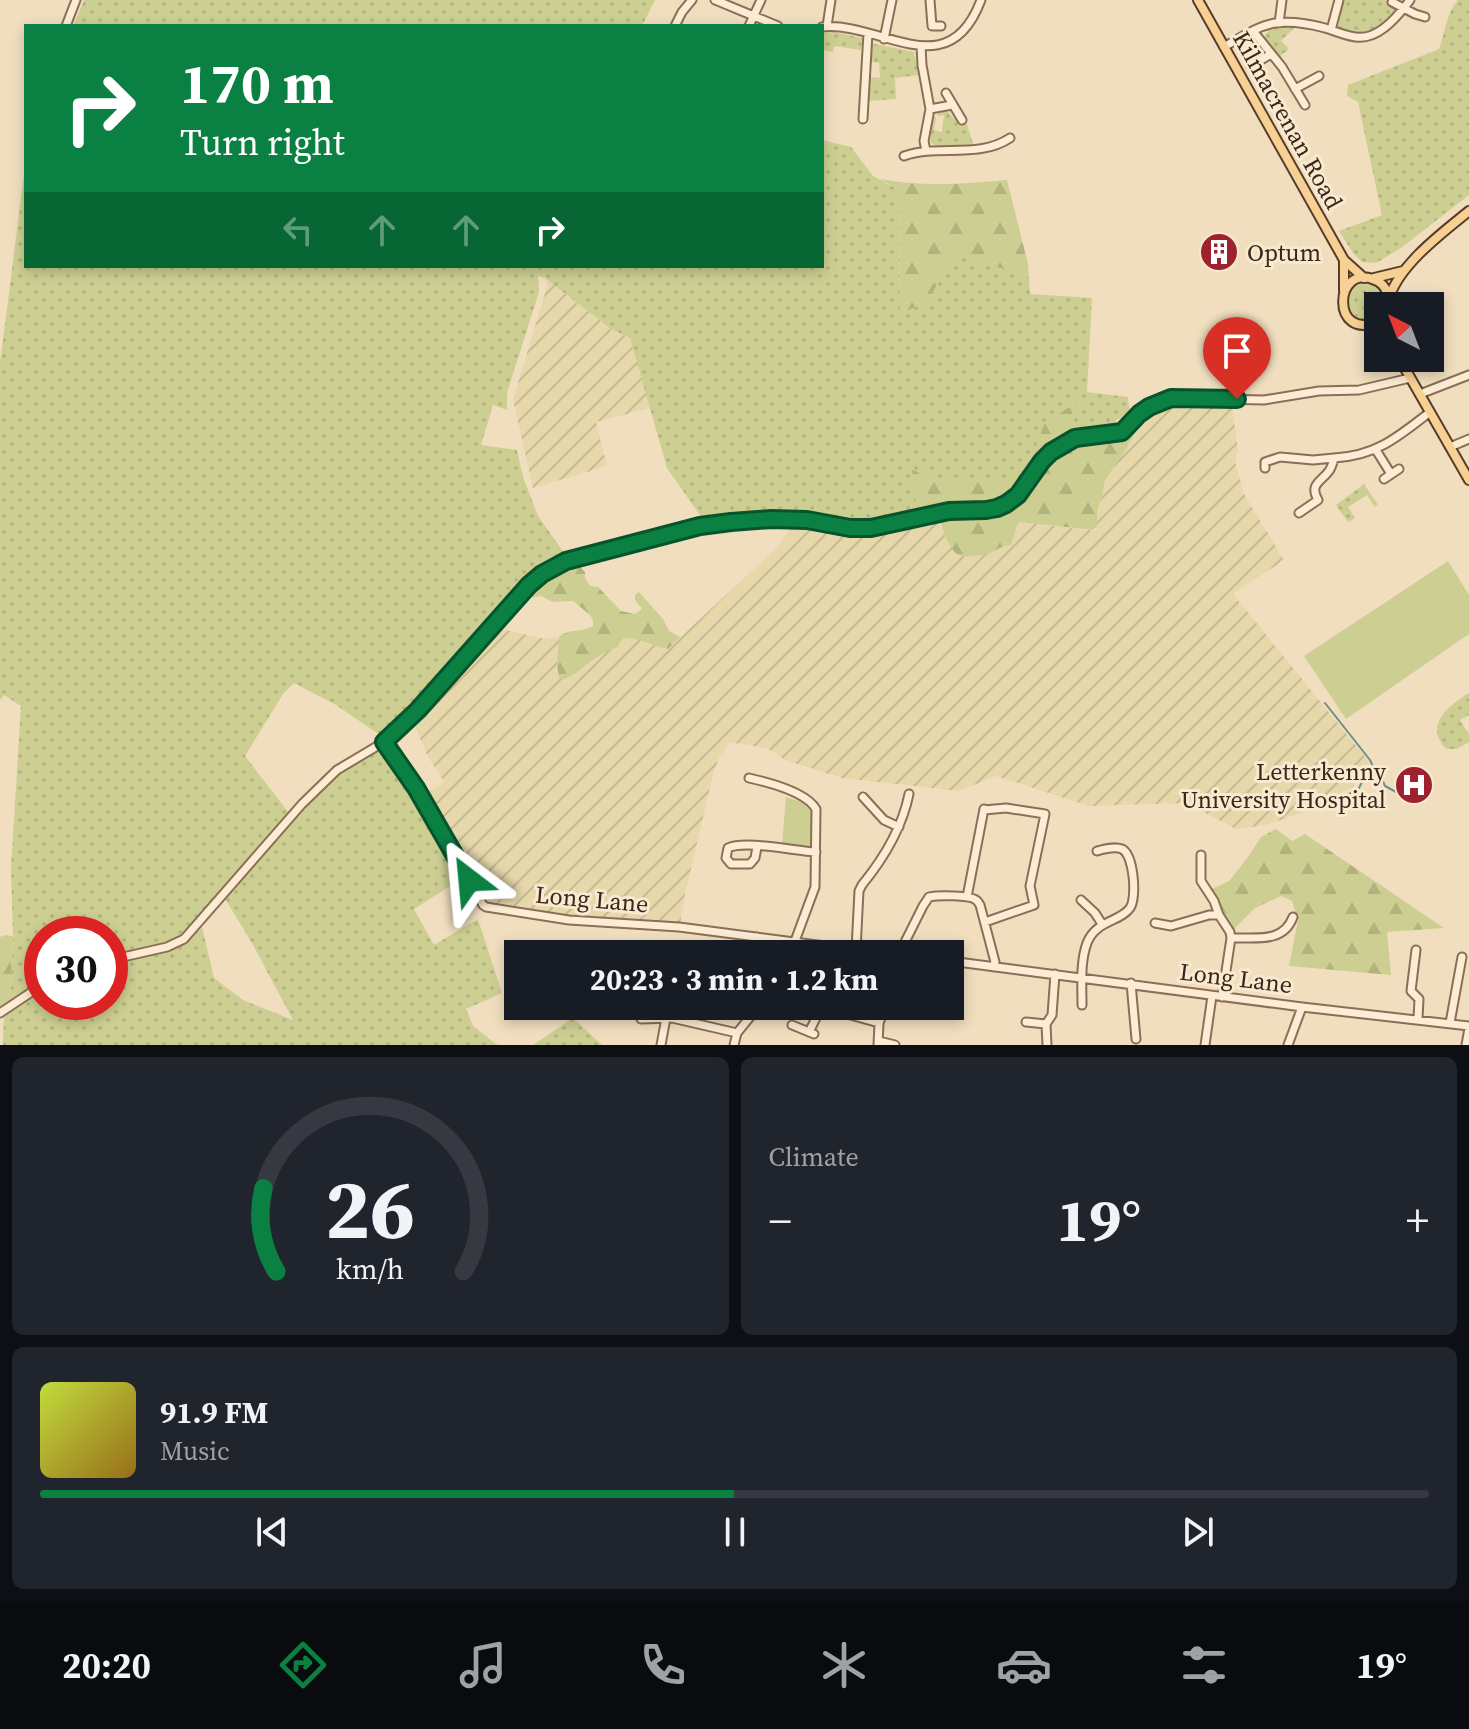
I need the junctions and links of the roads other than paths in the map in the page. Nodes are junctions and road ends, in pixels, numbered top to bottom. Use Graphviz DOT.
graph roads {
  1 [pos="76,0"];
  2 [pos="692,0"];
  3 [pos="715,0"];
  4 [pos="761,0"];
  5 [pos="831,0"];
  6 [pos="892,0"];
  7 [pos="930,0"];
  8 [pos="981,0"];
  9 [pos="1198,0"];
  10 [pos="1282,0"];
  11 [pos="1339,0"];
  12 [pos="1410,0"];
  13 [pos="1392,2"];
  14 [pos="1403,8"];
  15 [pos="753,16"];
  16 [pos="1425,17"];
  17 [pos="1279,23"];
  18 [pos="67,24"];
  19 [pos="676,24"];
  20 [pos="750,24"];
  21 [pos="773,24"];
  22 [pos="825,26"];
  23 [pos="941,26"];
  24 [pos="1331,30"];
  25 [pos="1253,31"];
  26 [pos="868,33"];
  27 [pos="884,39"];
  28 [pos="921,46"];
  29 [pos="1224,47"];
  30 [pos="1271,54"];
  31 [pos="1251,66"];
  32 [pos="1319,76"];
  33 [pos="1295,89"];
  34 [pos="946,93"];
  35 [pos="952,105"];
  36 [pos="1305,105"];
  37 [pos="930,109"];
  38 [pos="863,119"];
  39 [pos="962,120"];
  40 [pos="1010,138"];
  41 [pos="926,151"];
  42 [pos="904,156"];
  43 [pos="1469,211"];
  44 [pos="1344,260"];
  45 [pos="1404,271"];
  46 [pos="1367,278"];
  47 [pos="1344,292"];
  48 [pos="1385,292"];
  49 [pos="1392,292"];
  50 [pos="1364,325"];
  51 [pos="1407,372"];
  52 [pos="1469,375"];
  53 [pos="1410,378"];
  54 [pos="1420,394"];
  55 [pos="1430,412"];
  56 [pos="1469,439"];
  57 [pos="1450,447"];
  58 [pos="1376,450"];
  59 [pos="1334,458"];
  60 [pos="1265,468"];
  61 [pos="1391,474"];
  62 [pos="1469,480"];
  63 [pos="1299,513"];
  64 [pos="384,742"];
  65 [pos="749,778"];
  66 [pos="909,794"];
  67 [pos="876,796"];
  68 [pos="899,827"];
  69 [pos="757,847"];
  70 [pos="1097,851"];
  71 [pos="816,852"];
  72 [pos="1201,855"];
  73 [pos="967,897"];
  74 [pos="1081,900"];
  75 [pos="1219,915"];
  76 [pos="1293,917"];
  77 [pos="985,922"];
  78 [pos="1155,923"];
  79 [pos="1102,924"];
  80 [pos="757,937"];
  81 [pos="1231,938"];
  82 [pos="757,940"];
  83 [pos="786,940"];
  84 [pos="795,940"];
  85 [pos="857,940"];
  86 [pos="906,940"];
  87 [pos="1416,950"];
  88 [pos="128,956"];
  89 [pos="1462,957"];
  90 [pos="964,963"];
  91 [pos="994,967"];
  92 [pos="1448,971"];
  93 [pos="1459,973"];
  94 [pos="1055,974"];
  95 [pos="1082,978"];
  96 [pos="1131,983"];
  97 [pos="1212,996"];
  98 [pos="24,997"];
  99 [pos="1222,997"];
  100 [pos="1082,1005"];
  101 [pos="1302,1007"];
  102 [pos="0,1013"];
  103 [pos="1418,1019"];
  104 [pos="666,1020"];
  105 [pos="675,1020"];
  106 [pos="748,1020"];
  107 [pos="880,1020"];
  108 [pos="1026,1022"];
  109 [pos="879,1023"];
  110 [pos="1450,1023"];
  111 [pos="1046,1024"];
  112 [pos="792,1025"];
  113 [pos="1469,1027"];
  114 [pos="737,1033"];
  115 [pos="1136,1039"];
  116 [pos="878,1043"];
  117 [pos="661,1045"];
  118 [pos="734,1045"];
  119 [pos="895,1045"];
  120 [pos="1047,1045"];
  121 [pos="1205,1045"];
  122 [pos="1288,1045"];
  123 [pos="1466,1045"];
  1 -- 18 [label="street"];
  2 -- 19 [label="street"];
  3 -- 15 [label="street"];
  4 -- 15 [label="street"];
  5 -- 22 [label="street"];
  6 -- 27 [label="street"];
  7 -- 23 [label="street"];
  8 -- 28 [label="street"];
  9 -- 29 [label="main road, Kilmacrenan Road"];
  10 -- 17 [label="street"];
  11 -- 24 [label="street"];
  12 -- 14 [label="street"];
  13 -- 14 [label="street"];
  14 -- 16 [label="street"];
  14 -- 24 [label="street"];
  15 -- 20 [label="street"];
  15 -- 21 [label="street"];
  17 -- 24 [label="street"];
  17 -- 25 [label="street"];
  22 -- 26 [label="street"];
  25 -- 29 [label="street"];
  25 -- 30 [label="street"];
  26 -- 27 [label="street"];
  26 -- 38 [label="street"];
  27 -- 28 [label="street"];
  28 -- 37 [label="street"];
  29 -- 44 [label="main road, Kilmacrenan Road"];
  30 -- 31 [label="street"];
  30 -- 33 [label="street"];
  32 -- 33 [label="street"];
  33 -- 36 [label="street"];
  34 -- 35 [label="street"];
  35 -- 37 [label="street"];
  35 -- 39 [label="street"];
  37 -- 41 [label="street"];
  40 -- 41 [label="street"];
  41 -- 42 [label="street"];
  43 -- 45 [label="main road"];
  44 -- 46 [label="main road"];
  44 -- 47 [label="main road"];
  45 -- 46 [label="main road"];
  45 -- 49 [label="main road"];
  46 -- 47 [label="main road"];
  46 -- 48 [label="main road"];
  47 -- 50 [label="main road"];
  51 -- 53 [label="main road"];
  52 -- 54 [label="street"];
  53 -- 54 [label="main road"];
  53 -- 64 [label="street"];
  54 -- 55 [label="main road"];
  55 -- 57 [label="main road"];
  55 -- 58 [label="street"];
  56 -- 57 [label="street"];
  57 -- 62 [label="main road"];
  58 -- 59 [label="street"];
  58 -- 61 [label="street"];
  59 -- 60 [label="street"];
  59 -- 63 [label="street"];
  64 -- 80 [label="street, Long Lane"];
  64 -- 88 [label="street"];
  65 -- 71 [label="street"];
  66 -- 68 [label="street"];
  67 -- 68 [label="street"];
  68 -- 85 [label="street"];
  69 -- 71 [label="street"];
  70 -- 79 [label="street"];
  71 -- 84 [label="street"];
  72 -- 75 [label="street"];
  73 -- 77 [label="street"];
  73 -- 77 [label="street"];
  73 -- 86 [label="street"];
  74 -- 79 [label="street"];
  75 -- 78 [label="street"];
  75 -- 81 [label="street"];
  76 -- 81 [label="street"];
  77 -- 91 [label="street"];
  79 -- 95 [label="street"];
  80 -- 82 [label="street"];
  80 -- 83 [label="street, Long Lane"];
  81 -- 99 [label="street"];
  87 -- 103 [label="street"];
  89 -- 93 [label="street"];
  90 -- 91 [label="street, Long Lane"];
  91 -- 94 [label="street, Long Lane"];
  92 -- 93 [label="street"];
  93 -- 110 [label="street"];
  94 -- 95 [label="street, Long Lane"];
  94 -- 111 [label="street"];
  95 -- 96 [label="street, Long Lane"];
  95 -- 100 [label="street"];
  96 -- 97 [label="street, Long Lane"];
  96 -- 115 [label="street"];
  97 -- 99 [label="street, Long Lane"];
  97 -- 121 [label="street"];
  98 -- 102 [label="street"];
  99 -- 101 [label="street, Long Lane"];
  101 -- 103 [label="street, Long Lane"];
  101 -- 122 [label="street"];
  103 -- 110 [label="street, Long Lane"];
  104 -- 117 [label="street"];
  105 -- 114 [label="street"];
  106 -- 114 [label="street"];
  107 -- 109 [label="street"];
  108 -- 111 [label="street"];
  109 -- 112 [label="street"];
  109 -- 116 [label="street"];
  110 -- 113 [label="street, Long Lane"];
  111 -- 120 [label="street"];
  113 -- 123 [label="street"];
  114 -- 118 [label="street"];
  116 -- 119 [label="street"];
}
